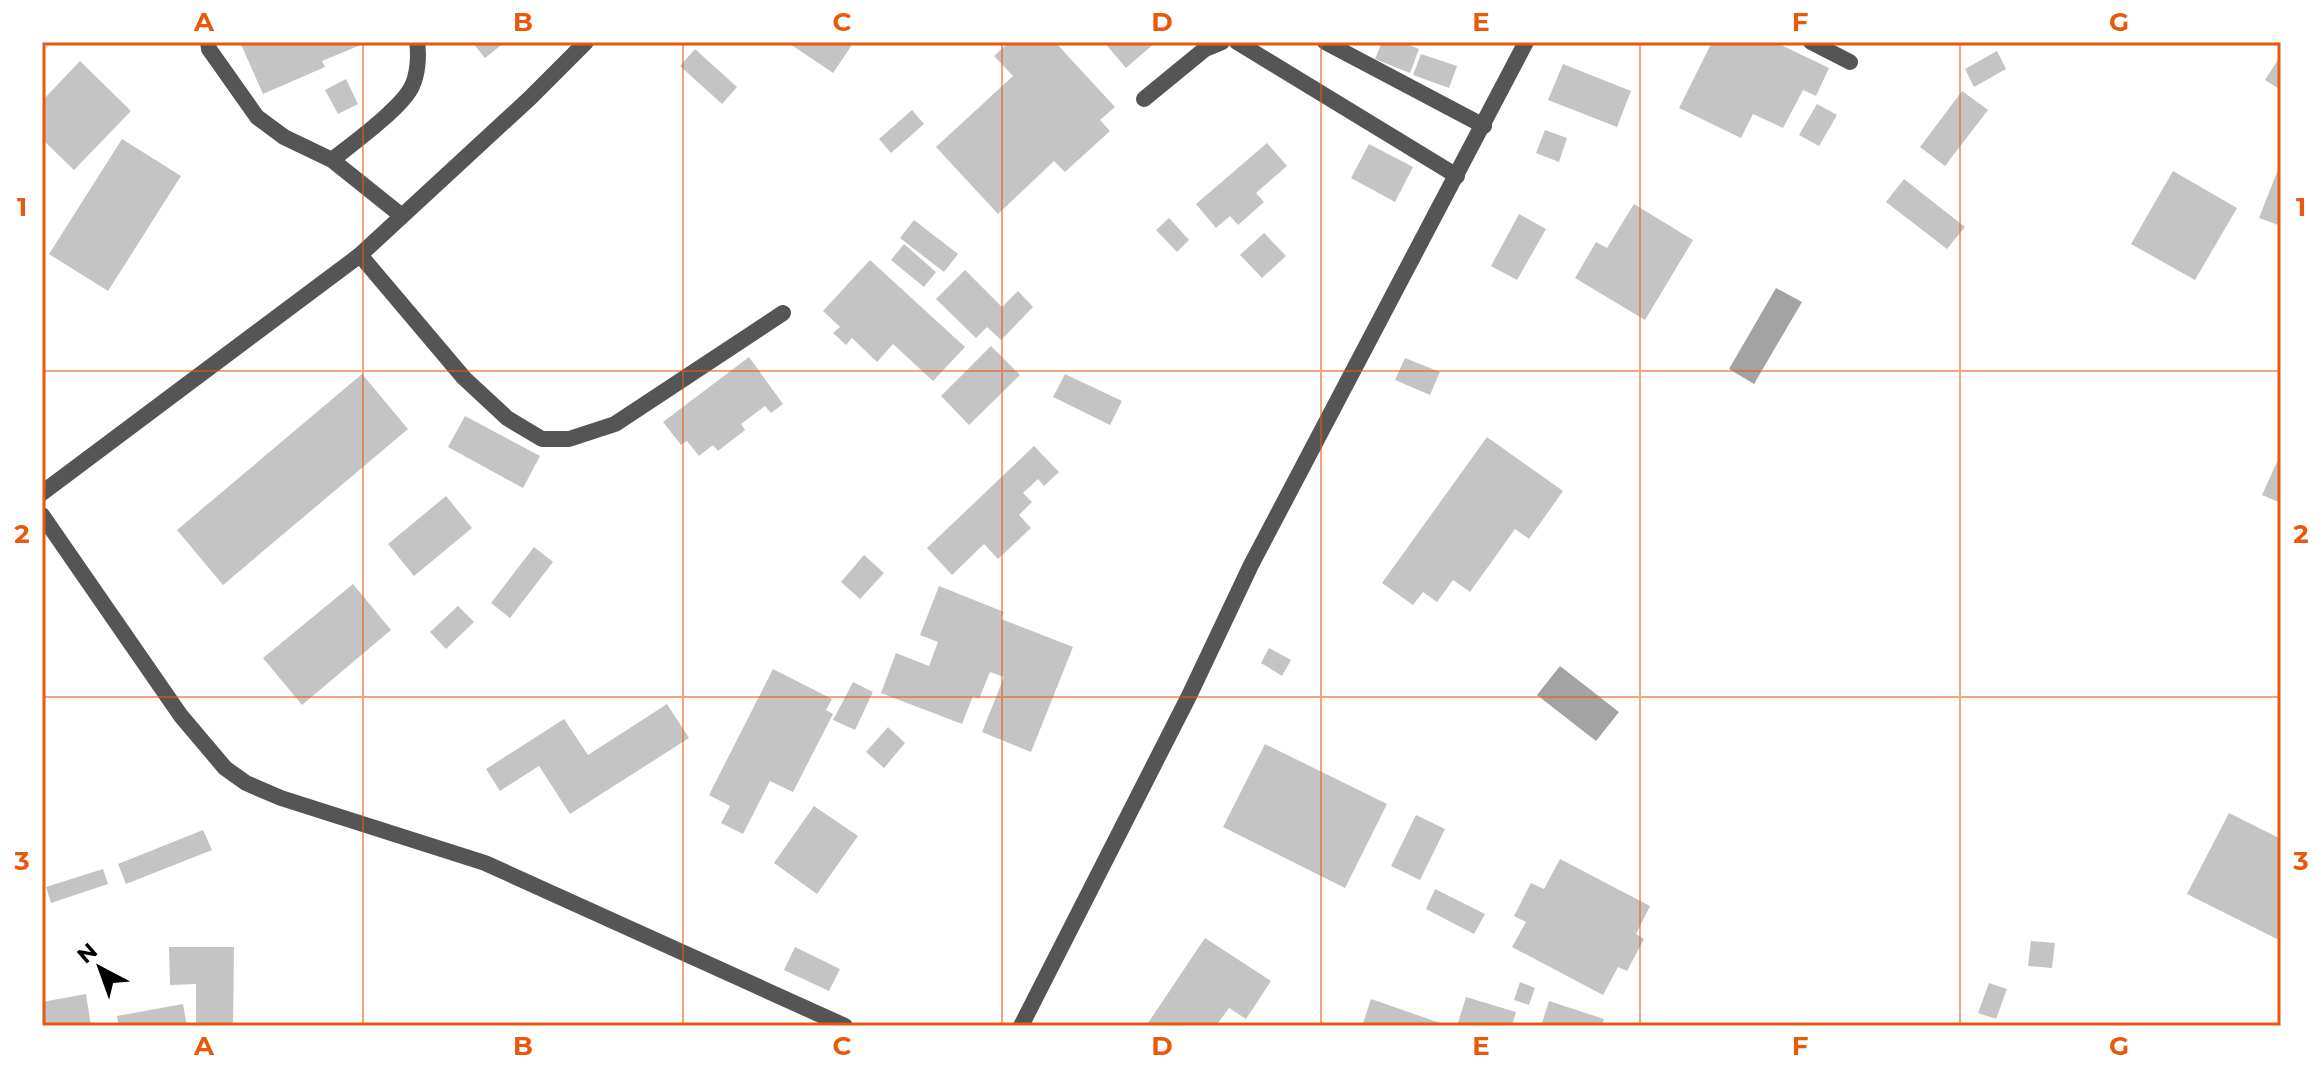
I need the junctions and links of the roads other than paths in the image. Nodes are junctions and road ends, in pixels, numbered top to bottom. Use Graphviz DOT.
graph roads {
  1 [pos="208,42"];
  2 [pos="417,42"];
  3 [pos="586,42"];
  4 [pos="1222,42"];
  5 [pos="1237,42"];
  6 [pos="1325,42"];
  7 [pos="1526,42"];
  8 [pos="1811,42"];
  9 [pos="1850,62"];
  10 [pos="1144,99"];
  11 [pos="1484,126"];
  12 [pos="332,160"];
  13 [pos="1457,176"];
  14 [pos="402,216"];
  15 [pos="360,255"];
  16 [pos="783,313"];
  17 [pos="42,493"];
  18 [pos="42,515"];
  19 [pos="845,1026"];
  20 [pos="1021,1026"];
  1 -- 12 [label="street"];
  2 -- 12 [label="street"];
  3 -- 14 [label="street"];
  4 -- 10 [label="street"];
  5 -- 13 [label="street"];
  6 -- 11 [label="street"];
  7 -- 11 [label="street"];
  8 -- 9 [label="street"];
  11 -- 13 [label="street"];
  12 -- 14 [label="street"];
  13 -- 20 [label="street"];
  14 -- 15 [label="street"];
  15 -- 16 [label="street"];
  15 -- 17 [label="street"];
  18 -- 19 [label="street"];
}
